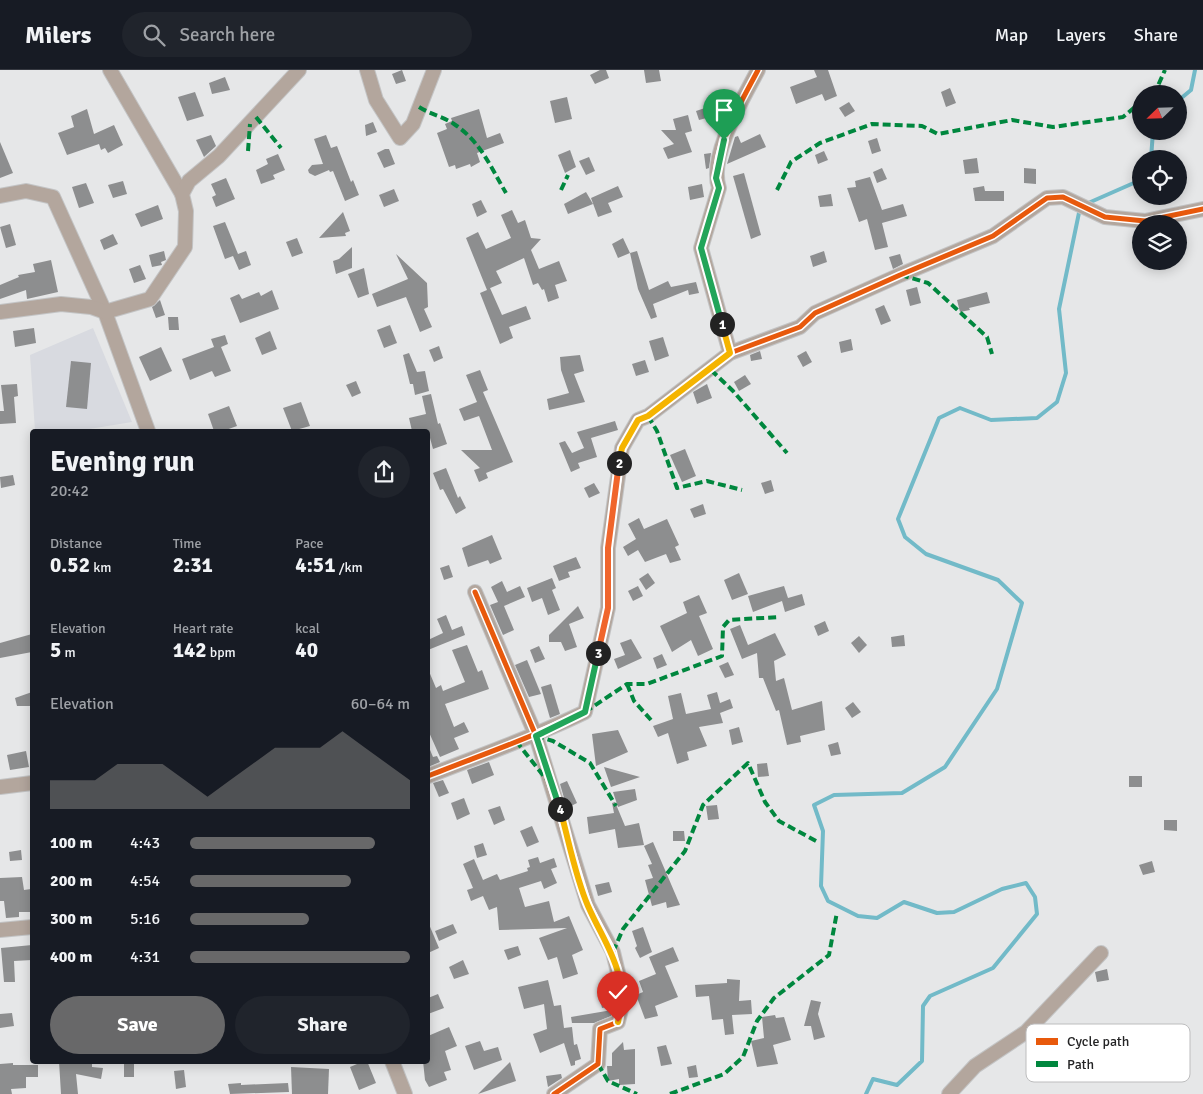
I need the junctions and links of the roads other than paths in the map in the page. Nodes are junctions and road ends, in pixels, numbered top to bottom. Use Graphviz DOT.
graph roads {
  1 [pos="110,70"];
  2 [pos="299,70"];
  3 [pos="367,70"];
  4 [pos="434,70"];
  5 [pos="758,70"];
  6 [pos="182,194"];
  7 [pos="0,196"];
  8 [pos="1203,209"];
  9 [pos="0,312"];
  10 [pos="105,312"];
  11 [pos="730,353"];
  12 [pos="147,429"];
  13 [pos="475,592"];
  14 [pos="536,736"];
  15 [pos="430,775"];
  16 [pos="30,783"];
  17 [pos="0,787"];
  18 [pos="30,927"];
  19 [pos="0,930"];
  20 [pos="1100,953"];
  21 [pos="1033,1024"];
  22 [pos="1026,1032"];
  23 [pos="393,1064"];
  24 [pos="405,1094"];
  25 [pos="554,1094"];
  26 [pos="949,1094"];
  1 -- 6 [label="street"];
  2 -- 6 [label="street"];
  3 -- 4 [label="street"];
  5 -- 11 [label="street"];
  6 -- 10 [label="street"];
  7 -- 10 [label="street"];
  8 -- 11 [label="street"];
  9 -- 10 [label="street"];
  10 -- 12 [label="street"];
  11 -- 14 [label="street"];
  13 -- 14 [label="street"];
  14 -- 15 [label="street"];
  14 -- 25 [label="street"];
  16 -- 17 [label="street"];
  18 -- 19 [label="street"];
  20 -- 21 [label="street"];
  22 -- 26 [label="street"];
  23 -- 24 [label="street"];
}
